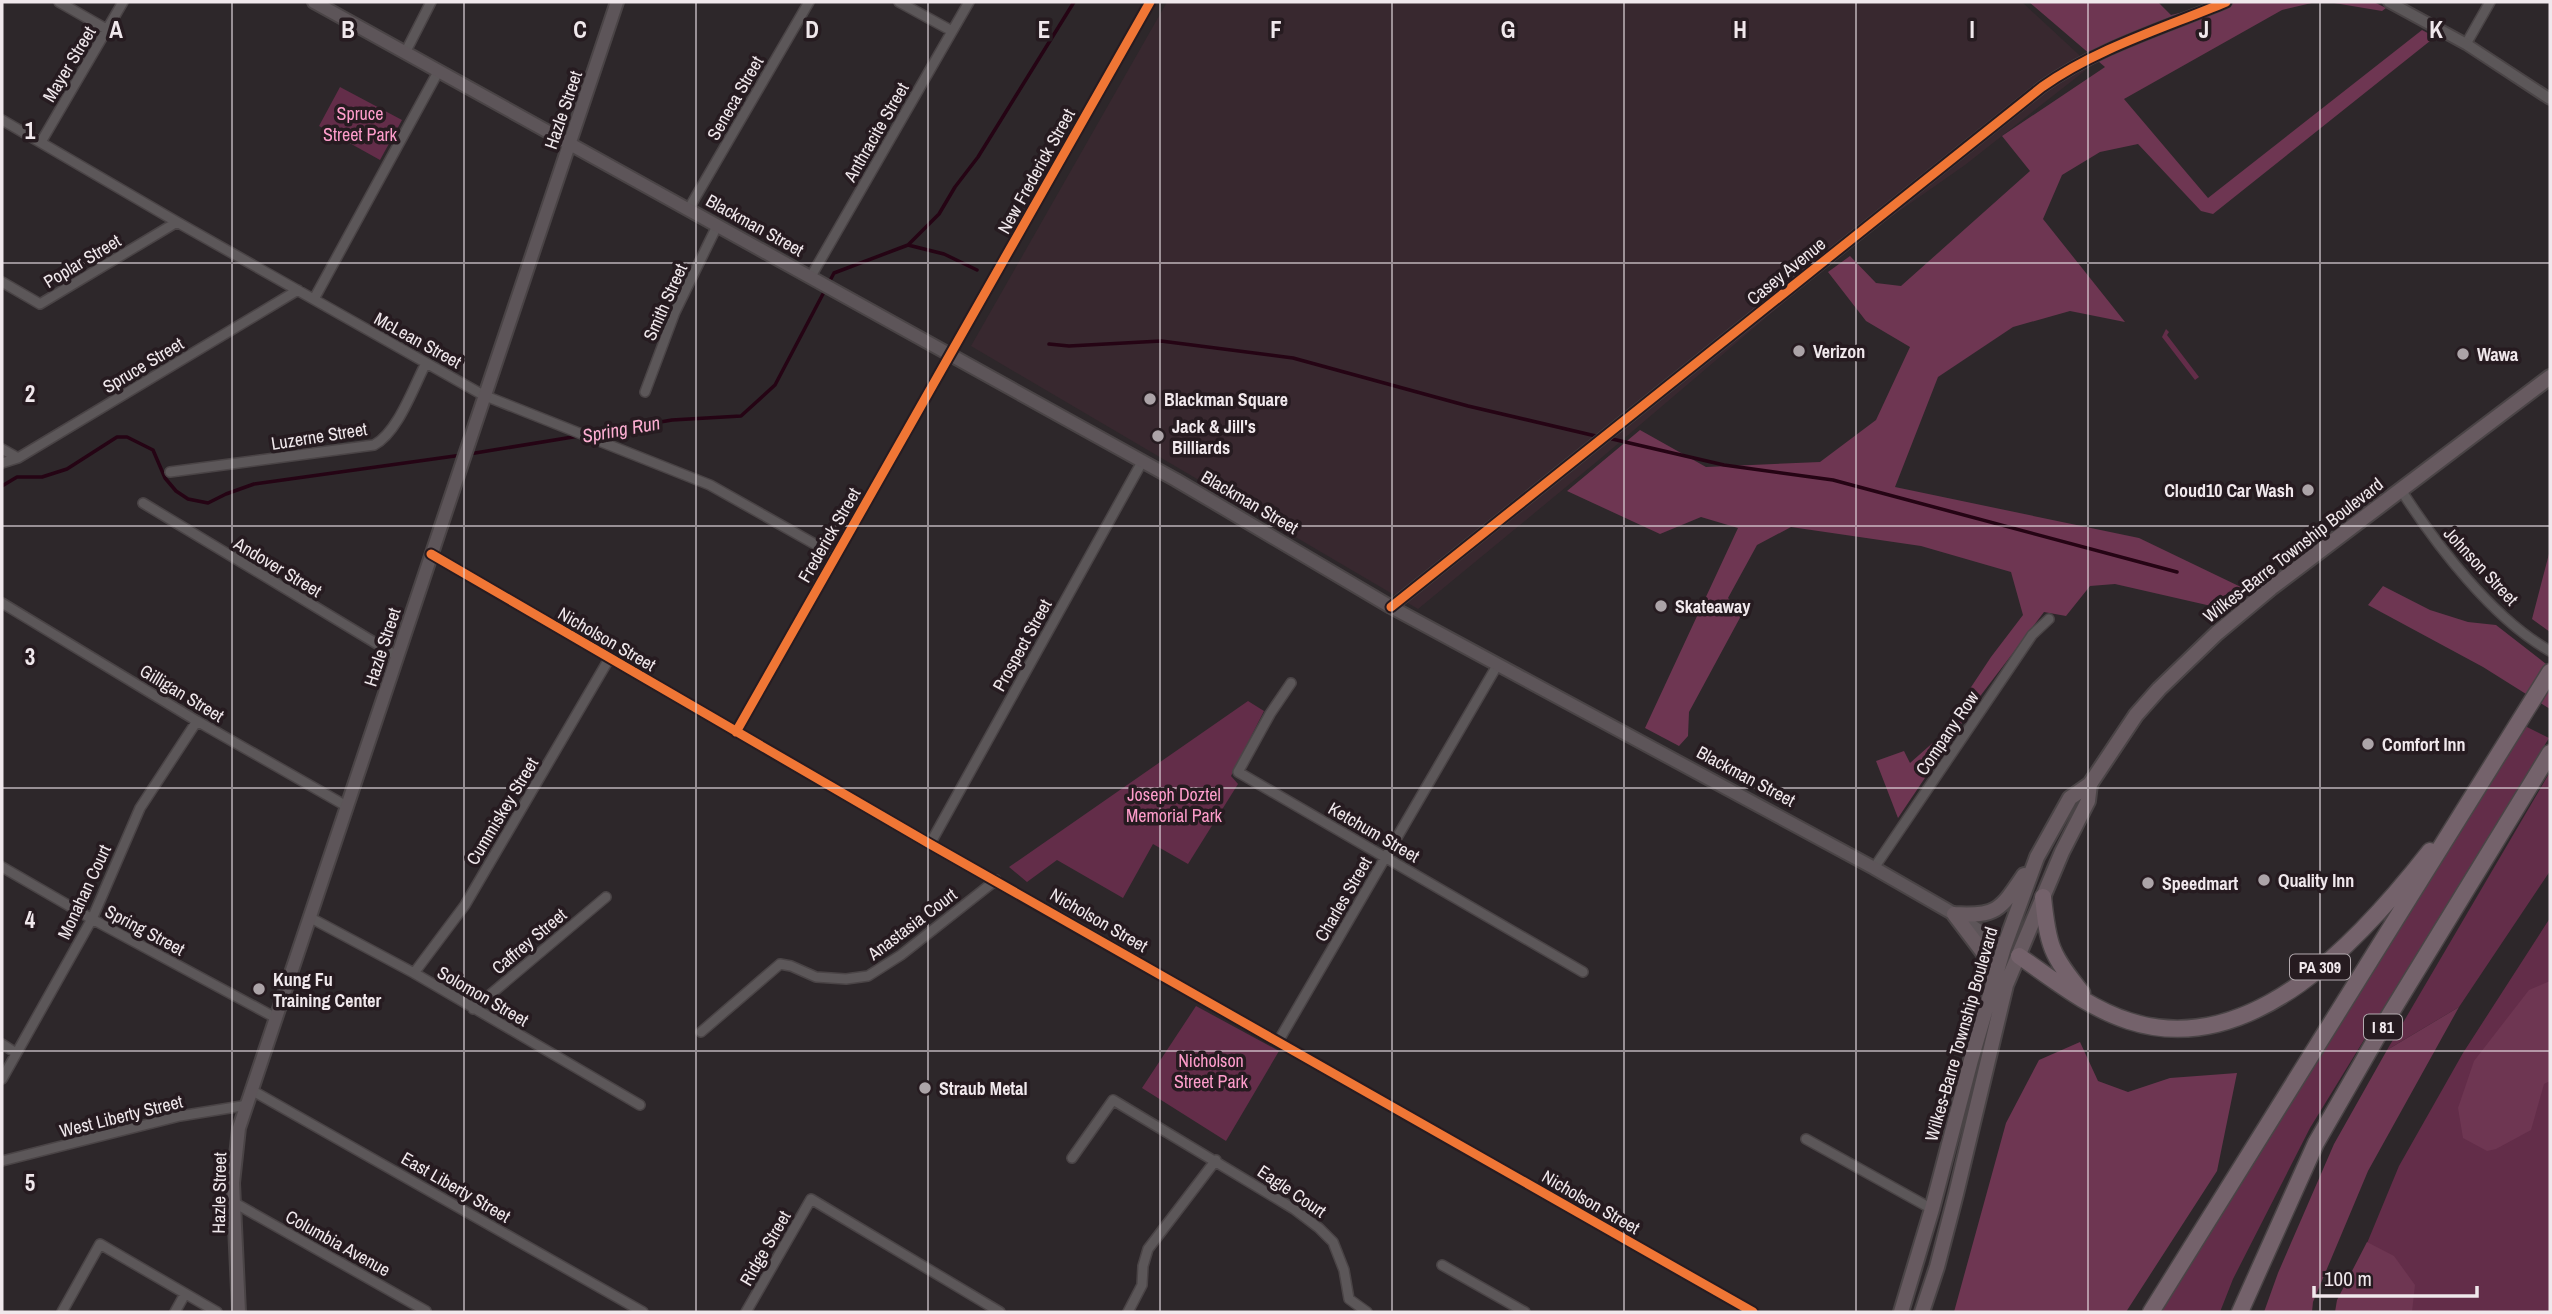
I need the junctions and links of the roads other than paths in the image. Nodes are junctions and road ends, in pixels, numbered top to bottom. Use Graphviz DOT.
graph roads {
  1 [pos="59,2"];
  2 [pos="123,2"];
  3 [pos="314,2"];
  4 [pos="431,2"];
  5 [pos="617,2"];
  6 [pos="809,2"];
  7 [pos="899,2"];
  8 [pos="969,2"];
  9 [pos="1150,2"];
  10 [pos="2226,2"];
  11 [pos="2389,2"];
  12 [pos="2490,2"];
  13 [pos="108,30"];
  14 [pos="951,31"];
  15 [pos="2466,44"];
  16 [pos="405,53"];
  17 [pos="438,72"];
  18 [pos="2550,99"];
  19 [pos="2,120"];
  20 [pos="41,142"];
  21 [pos="571,143"];
  22 [pos="688,210"];
  23 [pos="177,222"];
  24 [pos="717,226"];
  25 [pos="810,278"];
  26 [pos="2,282"];
  27 [pos="298,290"];
  28 [pos="314,299"];
  29 [pos="950,355"];
  30 [pos="426,363"];
  31 [pos="2550,377"];
  32 [pos="645,392"];
  33 [pos="484,395"];
  34 [pos="2,449"];
  35 [pos="18,458"];
  36 [pos="1142,462"];
  37 [pos="2,463"];
  38 [pos="170,472"];
  39 [pos="2401,490"];
  40 [pos="143,503"];
  41 [pos="431,554"];
  42 [pos="835,556"];
  43 [pos="2,603"];
  44 [pos="1391,607"];
  45 [pos="2049,619"];
  46 [pos="2550,651"];
  47 [pos="397,656"];
  48 [pos="609,659"];
  49 [pos="1498,664"];
  50 [pos="2550,672"];
  51 [pos="1291,683"];
  52 [pos="197,721"];
  53 [pos="736,732"];
  54 [pos="2550,753"];
  55 [pos="2483,782"];
  56 [pos="2090,784"];
  57 [pos="348,807"];
  58 [pos="930,844"];
  59 [pos="1386,857"];
  60 [pos="2037,857"];
  61 [pos="2,867"];
  62 [pos="1874,868"];
  63 [pos="996,880"];
  64 [pos="606,897"];
  65 [pos="2043,897"];
  66 [pos="1954,914"];
  67 [pos="309,917"];
  68 [pos="92,919"];
  69 [pos="2004,947"];
  70 [pos="2019,956"];
  71 [pos="1583,972"];
  72 [pos="414,974"];
  73 [pos="1995,980"];
  74 [pos="2092,1006"];
  75 [pos="473,1009"];
  76 [pos="276,1018"];
  77 [pos="701,1032"];
  78 [pos="1279,1040"];
  79 [pos="2,1044"];
  80 [pos="16,1053"];
  81 [pos="2,1079"];
  82 [pos="253,1091"];
  83 [pos="248,1105"];
  84 [pos="640,1105"];
  85 [pos="1806,1139"];
  86 [pos="1072,1158"];
  87 [pos="1216,1160"];
  88 [pos="2,1161"];
  89 [pos="233,1202"];
  90 [pos="1932,1209"];
  91 [pos="1442,1265"];
  92 [pos="185,1294"];
  93 [pos="426,1311"];
  94 [pos="62,1312"];
  95 [pos="175,1312"];
  96 [pos="217,1312"];
  97 [pos="239,1312"];
  98 [pos="643,1312"];
  99 [pos="746,1312"];
  100 [pos="1000,1312"];
  101 [pos="1128,1312"];
  102 [pos="1367,1312"];
  103 [pos="1524,1312"];
  104 [pos="1753,1312"];
  105 [pos="1901,1312"];
  106 [pos="1922,1312"];
  107 [pos="2151,1312"];
  108 [pos="2240,1312"];
  1 -- 13 [label="street"];
  2 -- 13 [label="street, Mayer Street"];
  3 -- 16 [label="main road, Blackman Street"];
  4 -- 16 [label="street"];
  5 -- 21 [label="main road, Hazle Street"];
  6 -- 22 [label="street, Seneca Street"];
  7 -- 14 [label="street"];
  8 -- 14 [label="street, Anthracite Street"];
  9 -- 29 [label="street, New Frederick Street"];
  10 -- 44 [label="street, Casey Avenue"];
  11 -- 15 [label="street"];
  12 -- 15 [label="street"];
  13 -- 20 [label="street, Mayer Street"];
  14 -- 25 [label="street, Anthracite Street"];
  15 -- 18 [label="street"];
  16 -- 17 [label="main road, Blackman Street"];
  17 -- 21 [label="main road, Blackman Street"];
  17 -- 28 [label="street"];
  19 -- 20 [label="street, McLean Street"];
  20 -- 23 [label="street, McLean Street"];
  21 -- 22 [label="main road, Blackman Street"];
  21 -- 33 [label="main road, Hazle Street"];
  22 -- 24 [label="main road, Blackman Street"];
  23 -- 26 [label="street, Poplar Street"];
  23 -- 27 [label="street, McLean Street"];
  24 -- 25 [label="main road, Blackman Street"];
  24 -- 32 [label="street, Smith Street"];
  25 -- 29 [label="main road, Blackman Street"];
  27 -- 28 [label="street, McLean Street"];
  27 -- 35 [label="street, Spruce Street"];
  28 -- 30 [label="street, McLean Street"];
  29 -- 36 [label="main road, Blackman Street"];
  29 -- 42 [label="street, Frederick Street"];
  30 -- 33 [label="street, McLean Street"];
  30 -- 38 [label="street, Luzerne Street"];
  31 -- 39 [label="main road, Wilkes-Barre Township Boulevard"];
  33 -- 41 [label="main road, Hazle Street"];
  33 -- 42 [label="street, McLean Street"];
  34 -- 35 [label="street"];
  35 -- 37 [label="street, Spruce Street"];
  36 -- 44 [label="main road, Blackman Street"];
  36 -- 58 [label="street, Prospect Street"];
  39 -- 46 [label="street, Johnson Street"];
  39 -- 56 [label="main road, Wilkes-Barre Township Boulevard"];
  40 -- 47 [label="street, Andover Street"];
  41 -- 47 [label="main road, Hazle Street"];
  41 -- 48 [label="street, Nicholson Street"];
  42 -- 53 [label="street, Frederick Street"];
  43 -- 52 [label="street, Gilligan Street"];
  44 -- 49 [label="main road, Blackman Street"];
  45 -- 62 [label="street, Company Row"];
  47 -- 57 [label="main road, Hazle Street"];
  48 -- 53 [label="street, Nicholson Street"];
  48 -- 72 [label="street, Cummiskey Street"];
  49 -- 59 [label="street, Charles Street"];
  49 -- 62 [label="main road, Blackman Street"];
  50 -- 55 [label="highway, I 81"];
  51 -- 59 [label="street, Ketchum Street"];
  52 -- 57 [label="street, Gilligan Street"];
  52 -- 68 [label="street, Monahan Court"];
  53 -- 58 [label="street, Nicholson Street"];
  54 -- 108 [label="highway, I 81"];
  55 -- 74 [label="highway, PA 309"];
  55 -- 107 [label="highway, I 81"];
  56 -- 60 [label="main road, Wilkes-Barre Township Boulevard"];
  56 -- 65 [label="main road, Wilkes-Barre Township Boulevard"];
  57 -- 67 [label="main road, Hazle Street"];
  58 -- 63 [label="street, Nicholson Street"];
  59 -- 71 [label="street, Ketchum Street"];
  59 -- 78 [label="street, Charles Street"];
  60 -- 66 [label="main road"];
  60 -- 69 [label="main road, Wilkes-Barre Township Boulevard"];
  61 -- 68 [label="street, Spring Street"];
  62 -- 66 [label="main road, Blackman Street"];
  63 -- 77 [label="street, Anastasia Court"];
  63 -- 78 [label="street, Nicholson Street"];
  64 -- 75 [label="street, Caffrey Street"];
  65 -- 70 [label="main road, Wilkes-Barre Township Boulevard"];
  65 -- 74 [label="highway"];
  66 -- 69 [label="main road, Blackman Street"];
  66 -- 73 [label="main road"];
  67 -- 72 [label="street, Solomon Street"];
  67 -- 76 [label="main road, Hazle Street"];
  68 -- 76 [label="street, Spring Street"];
  68 -- 80 [label="street, Monahan Court"];
  69 -- 70 [label="main road, Blackman Street / PA 309"];
  69 -- 73 [label="main road, Wilkes-Barre Township Boulevard"];
  70 -- 74 [label="highway, PA 309"];
  70 -- 106 [label="main road, Wilkes-Barre Township Boulevard"];
  72 -- 75 [label="street, Solomon Street"];
  73 -- 90 [label="main road, Wilkes-Barre Township Boulevard"];
  75 -- 84 [label="street, Solomon Street"];
  76 -- 82 [label="main road, Hazle Street"];
  78 -- 104 [label="street, Nicholson Street"];
  79 -- 80 [label="street"];
  80 -- 81 [label="street, Monahan Court"];
  82 -- 83 [label="main road, Hazle Street"];
  82 -- 98 [label="street, East Liberty Street"];
  83 -- 88 [label="street, West Liberty Street"];
  83 -- 89 [label="main road, Hazle Street"];
  85 -- 90 [label="street"];
  86 -- 87 [label="street, Eagle Court"];
  87 -- 101 [label="street"];
  87 -- 102 [label="street, Eagle Court"];
  89 -- 93 [label="street, Columbia Avenue"];
  89 -- 97 [label="main road, Hazle Street"];
  90 -- 105 [label="main road, Wilkes-Barre Township Boulevard"];
  91 -- 103 [label="street"];
  92 -- 94 [label="street"];
  92 -- 95 [label="street"];
  92 -- 96 [label="street"];
  99 -- 100 [label="street, Ridge Street"];
}
